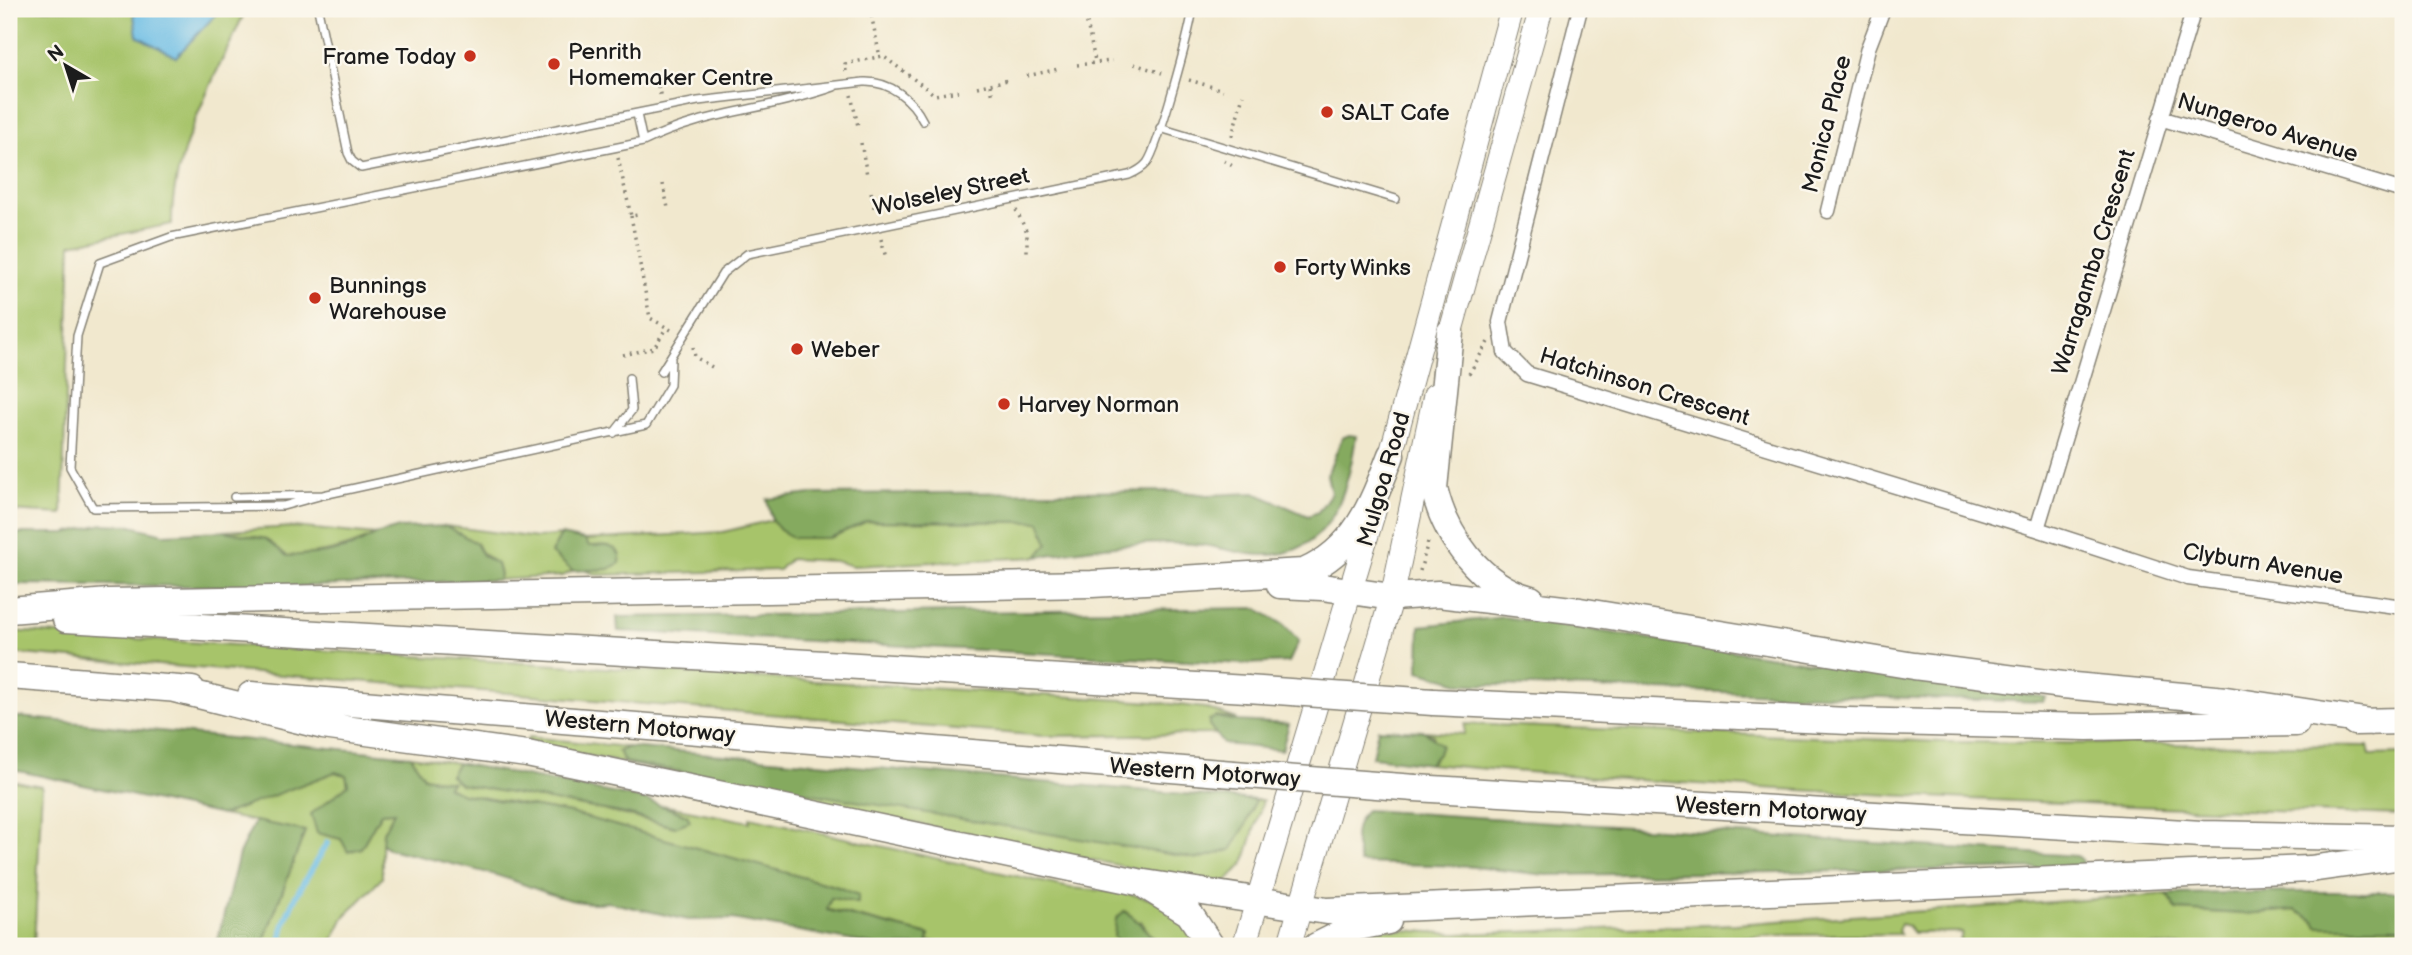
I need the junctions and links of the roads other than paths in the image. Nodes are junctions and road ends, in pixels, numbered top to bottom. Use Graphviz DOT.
graph roads {
  1 [pos="318,9"];
  2 [pos="1193,9"];
  3 [pos="1512,9"];
  4 [pos="1541,9"];
  5 [pos="1580,9"];
  6 [pos="1883,9"];
  7 [pos="2194,9"];
  8 [pos="834,87"];
  9 [pos="637,114"];
  10 [pos="2160,118"];
  11 [pos="923,121"];
  12 [pos="1160,128"];
  13 [pos="643,142"];
  14 [pos="2403,191"];
  15 [pos="1396,199"];
  16 [pos="1828,211"];
  17 [pos="1450,332"];
  18 [pos="670,358"];
  19 [pos="661,372"];
  20 [pos="629,378"];
  21 [pos="613,434"];
  22 [pos="1391,455"];
  23 [pos="323,495"];
  24 [pos="234,498"];
  25 [pos="2038,528"];
  26 [pos="1181,580"];
  27 [pos="1350,591"];
  28 [pos="1392,597"];
  29 [pos="2403,607"];
  30 [pos="9,610"];
  31 [pos="1580,611"];
  32 [pos="9,616"];
  33 [pos="9,676"];
  34 [pos="174,689"];
  35 [pos="2403,721"];
  36 [pos="2371,722"];
  37 [pos="2403,838"];
  38 [pos="2403,856"];
  39 [pos="1138,882"];
  40 [pos="1259,900"];
  41 [pos="1462,906"];
  42 [pos="1300,907"];
  43 [pos="1211,946"];
  44 [pos="1244,946"];
  45 [pos="1289,946"];
  46 [pos="1317,946"];
  1 -- 9 [label="lane"];
  2 -- 12 [label="lane, Wolseley Street"];
  3 -- 22 [label="main road, Mulgoa Road"];
  4 -- 17 [label="main road, Mulgoa Road"];
  5 -- 25 [label="street, Hatchinson Crescent"];
  6 -- 16 [label="street, Monica Place"];
  7 -- 10 [label="street, Warragamba Crescent"];
  8 -- 9 [label="lane"];
  8 -- 11 [label="lane"];
  8 -- 13 [label="lane"];
  9 -- 13 [label="lane"];
  10 -- 14 [label="street, Nungeroo Avenue"];
  10 -- 25 [label="street, Warragamba Crescent"];
  12 -- 15 [label="lane"];
  12 -- 18 [label="lane, Wolseley Street"];
  13 -- 23 [label="lane"];
  17 -- 28 [label="main road, Mulgoa Road"];
  17 -- 31 [label="highway"];
  18 -- 19 [label="lane, Wolseley Street"];
  18 -- 21 [label="lane"];
  20 -- 21 [label="lane"];
  21 -- 23 [label="lane"];
  22 -- 26 [label="highway"];
  22 -- 27 [label="main road, Mulgoa Road"];
  23 -- 24 [label="lane"];
  25 -- 29 [label="street, Clyburn Avenue"];
  26 -- 27 [label="highway"];
  26 -- 30 [label="highway"];
  27 -- 28 [label="highway"];
  27 -- 40 [label="main road, Mulgoa Road"];
  28 -- 31 [label="highway"];
  28 -- 42 [label="main road, Mulgoa Road"];
  31 -- 36 [label="highway"];
  32 -- 36 [label="highway, bridge"];
  33 -- 34 [label="highway, Western Motorway"];
  34 -- 37 [label="highway, Western Motorway, bridge"];
  34 -- 39 [label="highway"];
  35 -- 36 [label="highway"];
  38 -- 41 [label="highway"];
  39 -- 40 [label="highway"];
  39 -- 43 [label="highway"];
  40 -- 42 [label="highway"];
  40 -- 44 [label="main road, Mulgoa Road"];
  41 -- 42 [label="highway"];
  41 -- 46 [label="highway"];
  42 -- 45 [label="main road, Mulgoa Road"];
}
